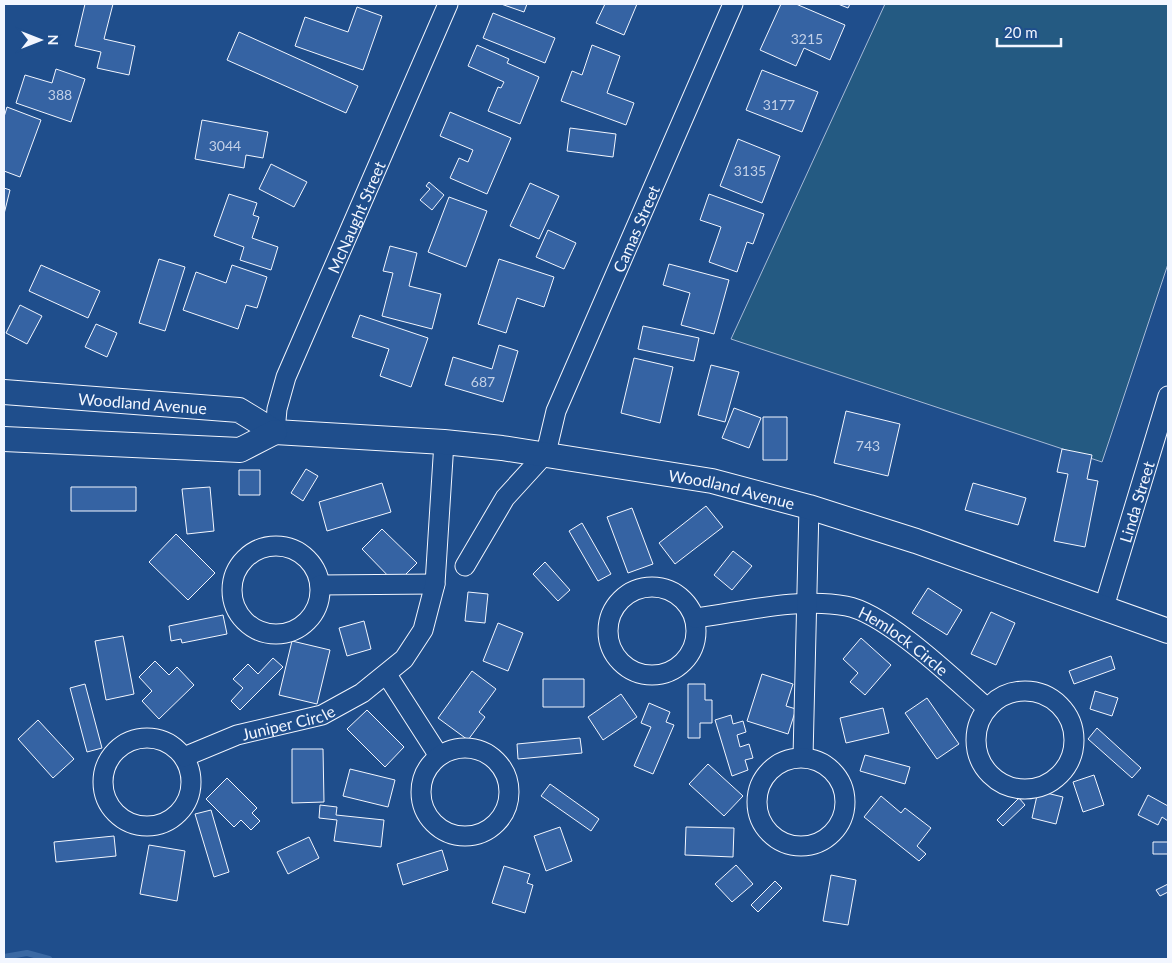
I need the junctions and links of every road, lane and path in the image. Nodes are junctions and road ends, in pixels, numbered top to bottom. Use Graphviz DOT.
graph roads {
  1 [pos="448,4"];
  2 [pos="733,4"];
  3 [pos="4,392"];
  4 [pos="1168,396"];
  5 [pos="275,432"];
  6 [pos="4,439"];
  7 [pos="444,442"];
  8 [pos="546,453"];
  9 [pos="809,507"];
  10 [pos="465,566"];
  11 [pos="435,584"];
  12 [pos="320,585"];
  13 [pos="807,602"];
  14 [pos="1104,607"];
  15 [pos="695,618"];
  16 [pos="1168,631"];
  17 [pos="387,675"];
  18 [pos="987,708"];
  19 [pos="439,756"];
  20 [pos="184,757"];
  21 [pos="803,757"];
  1 -- 5 [label="street, McNaught Street"];
  2 -- 8 [label="street, Camas Street"];
  3 -- 5 [label="street, Woodland Avenue"];
  4 -- 14 [label="street, Linda Street"];
  5 -- 6 [label="street"];
  5 -- 7 [label="street, Woodland Avenue"];
  7 -- 8 [label="street, Woodland Avenue"];
  7 -- 11 [label="street, Juniper Circle"];
  8 -- 9 [label="street, Woodland Avenue"];
  8 -- 10 [label="street"];
  9 -- 13 [label="street"];
  9 -- 14 [label="street, Woodland Avenue"];
  11 -- 12 [label="street"];
  11 -- 17 [label="street, Juniper Circle"];
  12 -- 12 [label="street"];
  13 -- 15 [label="street, Hemlock Circle"];
  13 -- 18 [label="street, Hemlock Circle"];
  13 -- 21 [label="street"];
  14 -- 16 [label="street, Woodland Avenue"];
  15 -- 15 [label="street"];
  17 -- 19 [label="street"];
  17 -- 20 [label="street, Juniper Circle"];
  18 -- 18 [label="street"];
  19 -- 19 [label="street"];
  20 -- 20 [label="street"];
  21 -- 21 [label="street"];
}
